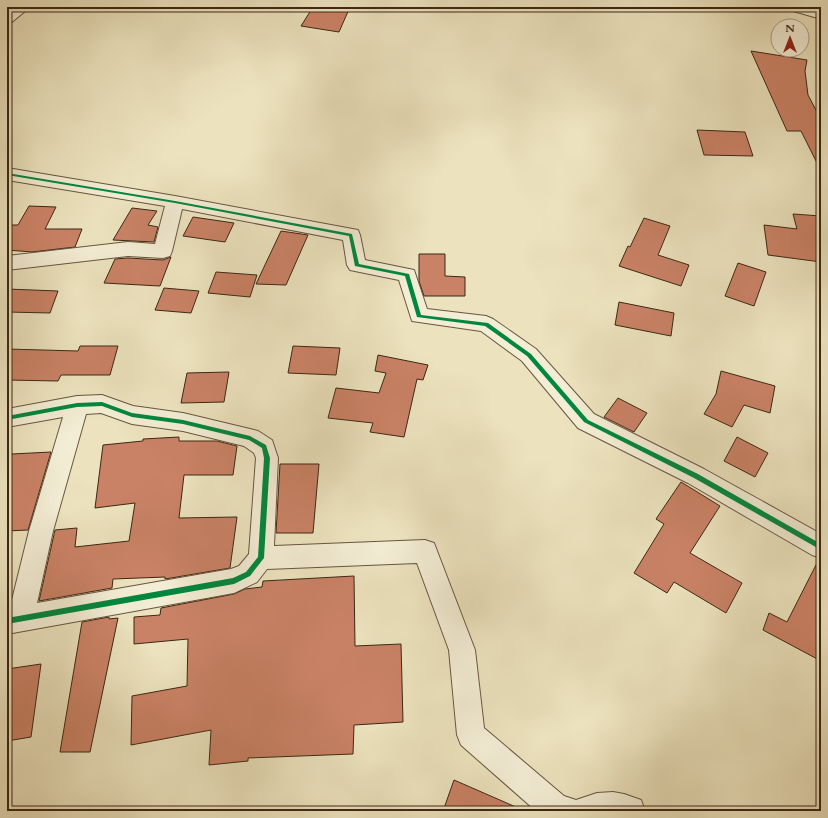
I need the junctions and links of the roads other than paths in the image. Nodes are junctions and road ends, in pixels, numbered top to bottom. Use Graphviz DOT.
graph roads {
  1 [pos="23,7"];
  2 [pos="795,7"];
  3 [pos="821,15"];
  4 [pos="7,19"];
  5 [pos="7,174"];
  6 [pos="176,202"];
  7 [pos="7,263"];
  8 [pos="77,405"];
  9 [pos="7,418"];
  10 [pos="821,547"];
  11 [pos="261,558"];
  12 [pos="13,620"];
  13 [pos="566,811"];
  14 [pos="586,811"];
  15 [pos="630,811"];
  1 -- 4 [label="street"];
  2 -- 3 [label="street"];
  5 -- 6 [label="street"];
  6 -- 7 [label="street"];
  6 -- 10 [label="street"];
  8 -- 9 [label="street"];
  8 -- 11 [label="street"];
  8 -- 12 [label="street"];
  11 -- 12 [label="street"];
  11 -- 13 [label="street"];
  14 -- 15 [label="street"];
}
